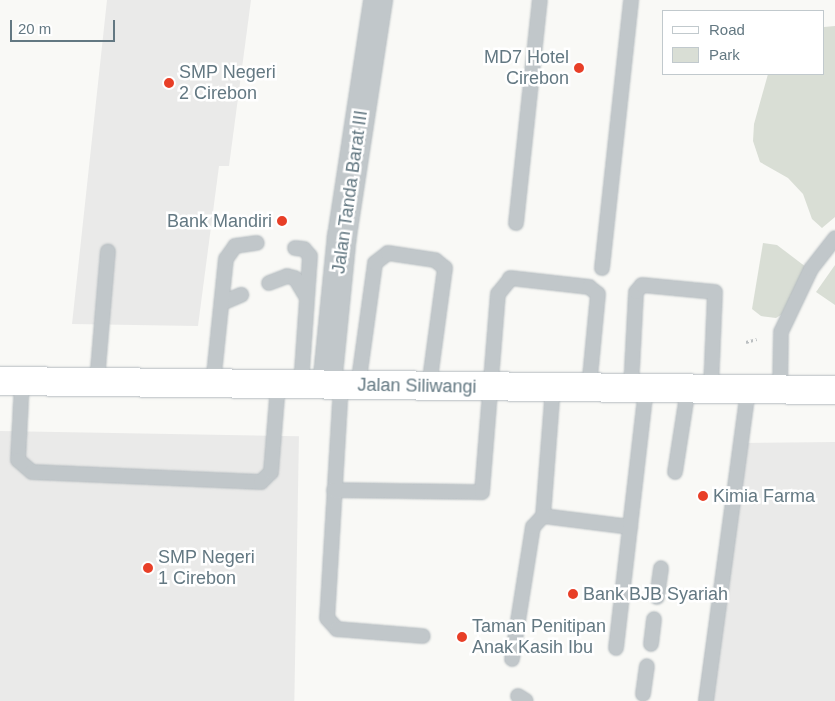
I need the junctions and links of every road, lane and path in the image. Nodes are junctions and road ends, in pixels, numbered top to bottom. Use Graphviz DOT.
graph roads {
  1 [pos="378,0"];
  2 [pos="540,0"];
  3 [pos="632,0"];
  4 [pos="516,223"];
  5 [pos="835,238"];
  6 [pos="257,243"];
  7 [pos="295,248"];
  8 [pos="108,251"];
  9 [pos="602,268"];
  10 [pos="269,283"];
  11 [pos="241,295"];
  12 [pos="307,298"];
  13 [pos="222,303"];
  14 [pos="11,381"];
  15 [pos="97,382"];
  16 [pos="214,384"];
  17 [pos="289,385"];
  18 [pos="342,386"];
  19 [pos="429,386"];
  20 [pos="491,387"];
  21 [pos="553,387"];
  22 [pos="588,388"];
  23 [pos="639,388"];
  24 [pos="699,389"];
  25 [pos="748,389"];
  26 [pos="780,390"];
  27 [pos="835,390"];
  28 [pos="675,472"];
  29 [pos="334,490"];
  30 [pos="543,516"];
  31 [pos="630,527"];
  32 [pos="661,568"];
  33 [pos="657,597"];
  34 [pos="654,619"];
  35 [pos="423,636"];
  36 [pos="650,644"];
  37 [pos="616,648"];
  38 [pos="512,659"];
  39 [pos="647,666"];
  40 [pos="643,694"];
  41 [pos="706,701"];
  1 -- 18 [label="street, Jalan Tanda Barat III"];
  2 -- 4 [label="lane"];
  3 -- 9 [label="lane"];
  5 -- 26 [label="lane"];
  6 -- 13 [label="lane"];
  7 -- 12 [label="lane"];
  8 -- 15 [label="lane"];
  10 -- 12 [label="lane"];
  11 -- 13 [label="lane"];
  12 -- 17 [label="lane"];
  13 -- 16 [label="lane"];
  14 -- 15 [label="main road, Jalan Siliwangi"];
  14 -- 17 [label="lane"];
  15 -- 16 [label="main road, Jalan Siliwangi"];
  16 -- 17 [label="main road, Jalan Siliwangi"];
  17 -- 18 [label="main road, Jalan Siliwangi"];
  18 -- 19 [label="main road, Jalan Siliwangi"];
  18 -- 19 [label="lane"];
  18 -- 29 [label="lane"];
  19 -- 20 [label="main road, Jalan Siliwangi"];
  20 -- 21 [label="main road, Jalan Siliwangi"];
  20 -- 22 [label="lane"];
  20 -- 29 [label="lane"];
  21 -- 22 [label="main road, Jalan Siliwangi"];
  21 -- 30 [label="lane"];
  22 -- 23 [label="main road, Jalan Siliwangi"];
  23 -- 24 [label="main road, Jalan Siliwangi"];
  23 -- 24 [label="lane"];
  23 -- 31 [label="lane"];
  24 -- 25 [label="main road, Jalan Siliwangi"];
  24 -- 28 [label="lane"];
  25 -- 26 [label="main road, Jalan Siliwangi"];
  25 -- 41 [label="lane"];
  26 -- 27 [label="main road, Jalan Siliwangi"];
  29 -- 35 [label="lane"];
  30 -- 31 [label="lane"];
  30 -- 38 [label="lane"];
  31 -- 37 [label="lane"];
  32 -- 33 [label="lane"];
  34 -- 36 [label="lane"];
  39 -- 40 [label="lane"];
}
